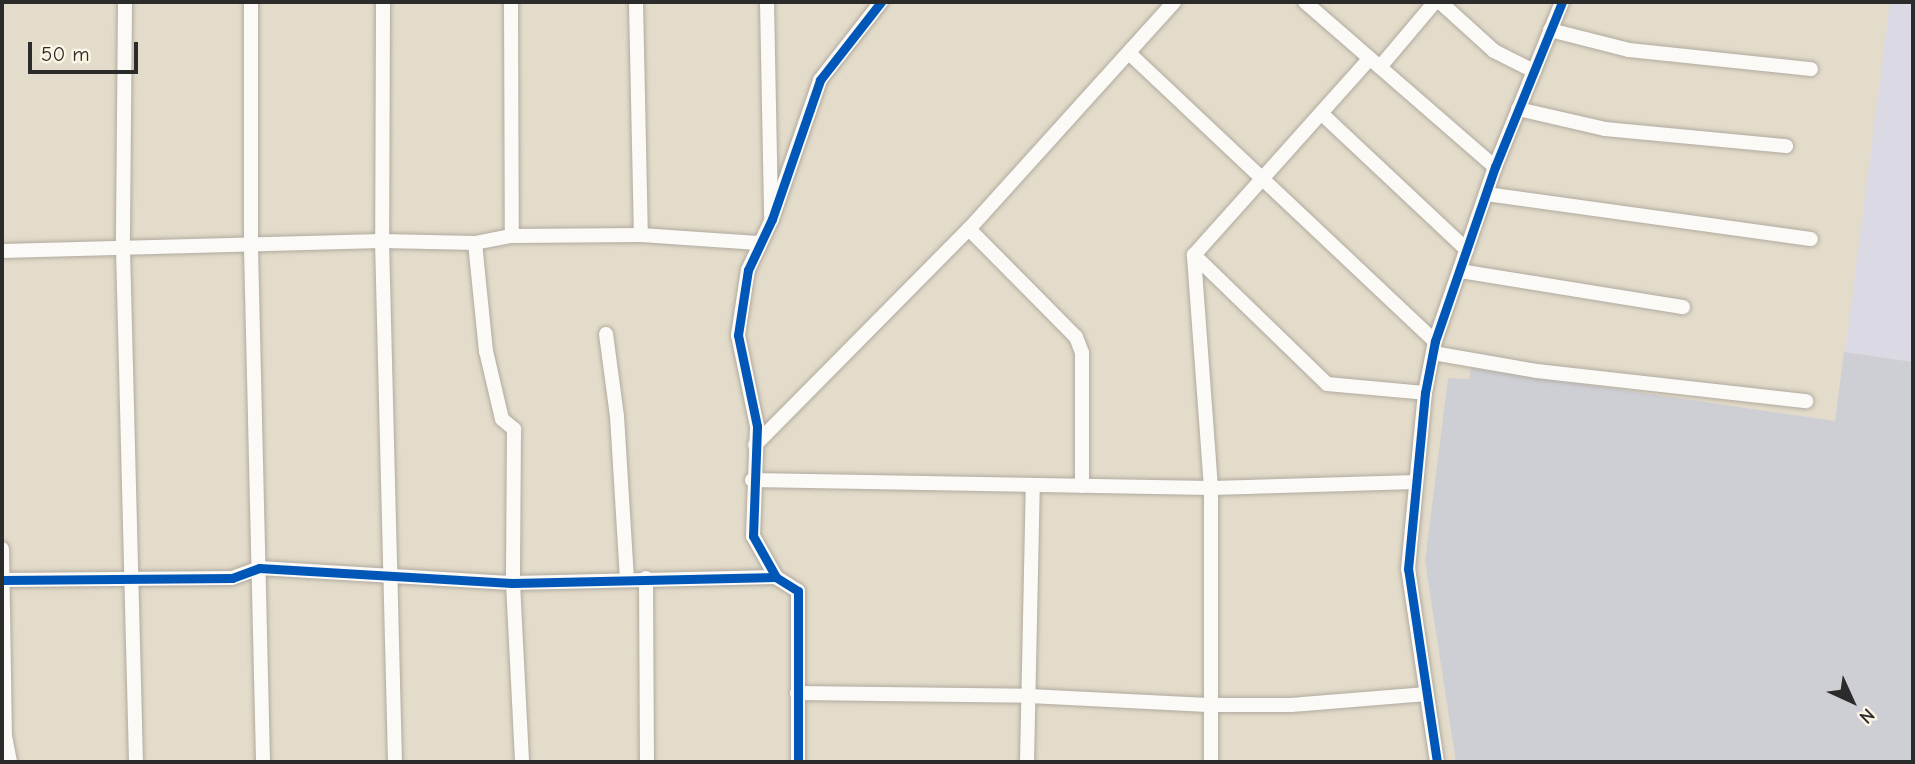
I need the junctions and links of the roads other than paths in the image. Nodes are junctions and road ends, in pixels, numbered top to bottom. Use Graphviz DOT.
graph roads {
  1 [pos="125,2"];
  2 [pos="251,2"];
  3 [pos="383,2"];
  4 [pos="511,2"];
  5 [pos="636,2"];
  6 [pos="767,2"];
  7 [pos="881,2"];
  8 [pos="1174,2"];
  9 [pos="1306,2"];
  10 [pos="1438,2"];
  11 [pos="1562,2"];
  12 [pos="1550,30"];
  13 [pos="1129,53"];
  14 [pos="1375,63"];
  15 [pos="1811,69"];
  16 [pos="1534,71"];
  17 [pos="1518,109"];
  18 [pos="1321,113"];
  19 [pos="1786,146"];
  20 [pos="1495,167"];
  21 [pos="1261,180"];
  22 [pos="1486,194"];
  23 [pos="772,219"];
  24 [pos="969,229"];
  25 [pos="512,236"];
  26 [pos="641,236"];
  27 [pos="1811,239"];
  28 [pos="382,241"];
  29 [pos="475,243"];
  30 [pos="758,243"];
  31 [pos="251,248"];
  32 [pos="123,249"];
  33 [pos="1467,250"];
  34 [pos="2,251"];
  35 [pos="1194,255"];
  36 [pos="1460,271"];
  37 [pos="1683,307"];
  38 [pos="606,334"];
  39 [pos="1434,347"];
  40 [pos="1425,393"];
  41 [pos="1806,401"];
  42 [pos="755,445"];
  43 [pos="752,480"];
  44 [pos="1416,482"];
  45 [pos="1033,485"];
  46 [pos="1082,486"];
  47 [pos="1211,488"];
  48 [pos="2,549"];
  49 [pos="259,568"];
  50 [pos="776,577"];
  51 [pos="131,578"];
  52 [pos="390,578"];
  53 [pos="646,578"];
  54 [pos="627,579"];
  55 [pos="2,580"];
  56 [pos="513,583"];
  57 [pos="797,693"];
  58 [pos="1427,694"];
  59 [pos="1029,696"];
  60 [pos="1208,705"];
  61 [pos="9,762"];
  62 [pos="136,762"];
  63 [pos="263,762"];
  64 [pos="395,762"];
  65 [pos="523,762"];
  66 [pos="647,762"];
  67 [pos="798,762"];
  68 [pos="1027,762"];
  69 [pos="1211,762"];
  70 [pos="1437,762"];
  1 -- 32 [label="street"];
  2 -- 31 [label="street"];
  3 -- 28 [label="street"];
  4 -- 25 [label="street"];
  5 -- 26 [label="street"];
  6 -- 23 [label="street"];
  7 -- 23 [label="street"];
  8 -- 13 [label="street"];
  9 -- 14 [label="street"];
  10 -- 14 [label="street"];
  10 -- 16 [label="street"];
  11 -- 12 [label="street"];
  12 -- 15 [label="street"];
  12 -- 16 [label="street"];
  13 -- 21 [label="street"];
  13 -- 24 [label="street"];
  14 -- 18 [label="street"];
  14 -- 20 [label="street"];
  16 -- 17 [label="street"];
  17 -- 19 [label="street"];
  17 -- 20 [label="street"];
  18 -- 21 [label="street"];
  18 -- 33 [label="street"];
  20 -- 22 [label="street"];
  21 -- 35 [label="street"];
  21 -- 39 [label="street"];
  22 -- 27 [label="street"];
  22 -- 33 [label="street"];
  23 -- 30 [label="street"];
  24 -- 42 [label="street"];
  24 -- 46 [label="street"];
  25 -- 26 [label="street"];
  25 -- 29 [label="street"];
  26 -- 30 [label="street"];
  28 -- 29 [label="street"];
  28 -- 31 [label="street"];
  28 -- 52 [label="street"];
  29 -- 56 [label="street"];
  30 -- 42 [label="street"];
  31 -- 32 [label="street"];
  31 -- 49 [label="street"];
  32 -- 34 [label="street"];
  32 -- 51 [label="street"];
  33 -- 36 [label="street"];
  35 -- 40 [label="street"];
  35 -- 47 [label="street"];
  36 -- 37 [label="street"];
  36 -- 39 [label="street"];
  38 -- 54 [label="street"];
  39 -- 40 [label="street"];
  39 -- 41 [label="street"];
  40 -- 44 [label="street"];
  42 -- 43 [label="street"];
  43 -- 45 [label="street"];
  43 -- 50 [label="street"];
  44 -- 47 [label="street"];
  44 -- 58 [label="street"];
  45 -- 46 [label="street"];
  45 -- 59 [label="street"];
  46 -- 47 [label="street"];
  47 -- 60 [label="street"];
  48 -- 55 [label="street"];
  49 -- 51 [label="street"];
  49 -- 52 [label="street"];
  49 -- 63 [label="street"];
  50 -- 53 [label="street"];
  50 -- 57 [label="street"];
  51 -- 55 [label="street"];
  51 -- 62 [label="street"];
  52 -- 56 [label="street"];
  52 -- 64 [label="street"];
  53 -- 54 [label="street"];
  53 -- 66 [label="street"];
  54 -- 56 [label="street"];
  55 -- 61 [label="street"];
  56 -- 65 [label="street"];
  57 -- 59 [label="street"];
  57 -- 67 [label="street"];
  58 -- 60 [label="street"];
  58 -- 70 [label="street"];
  59 -- 60 [label="street"];
  59 -- 68 [label="street"];
  60 -- 69 [label="street"];
}
